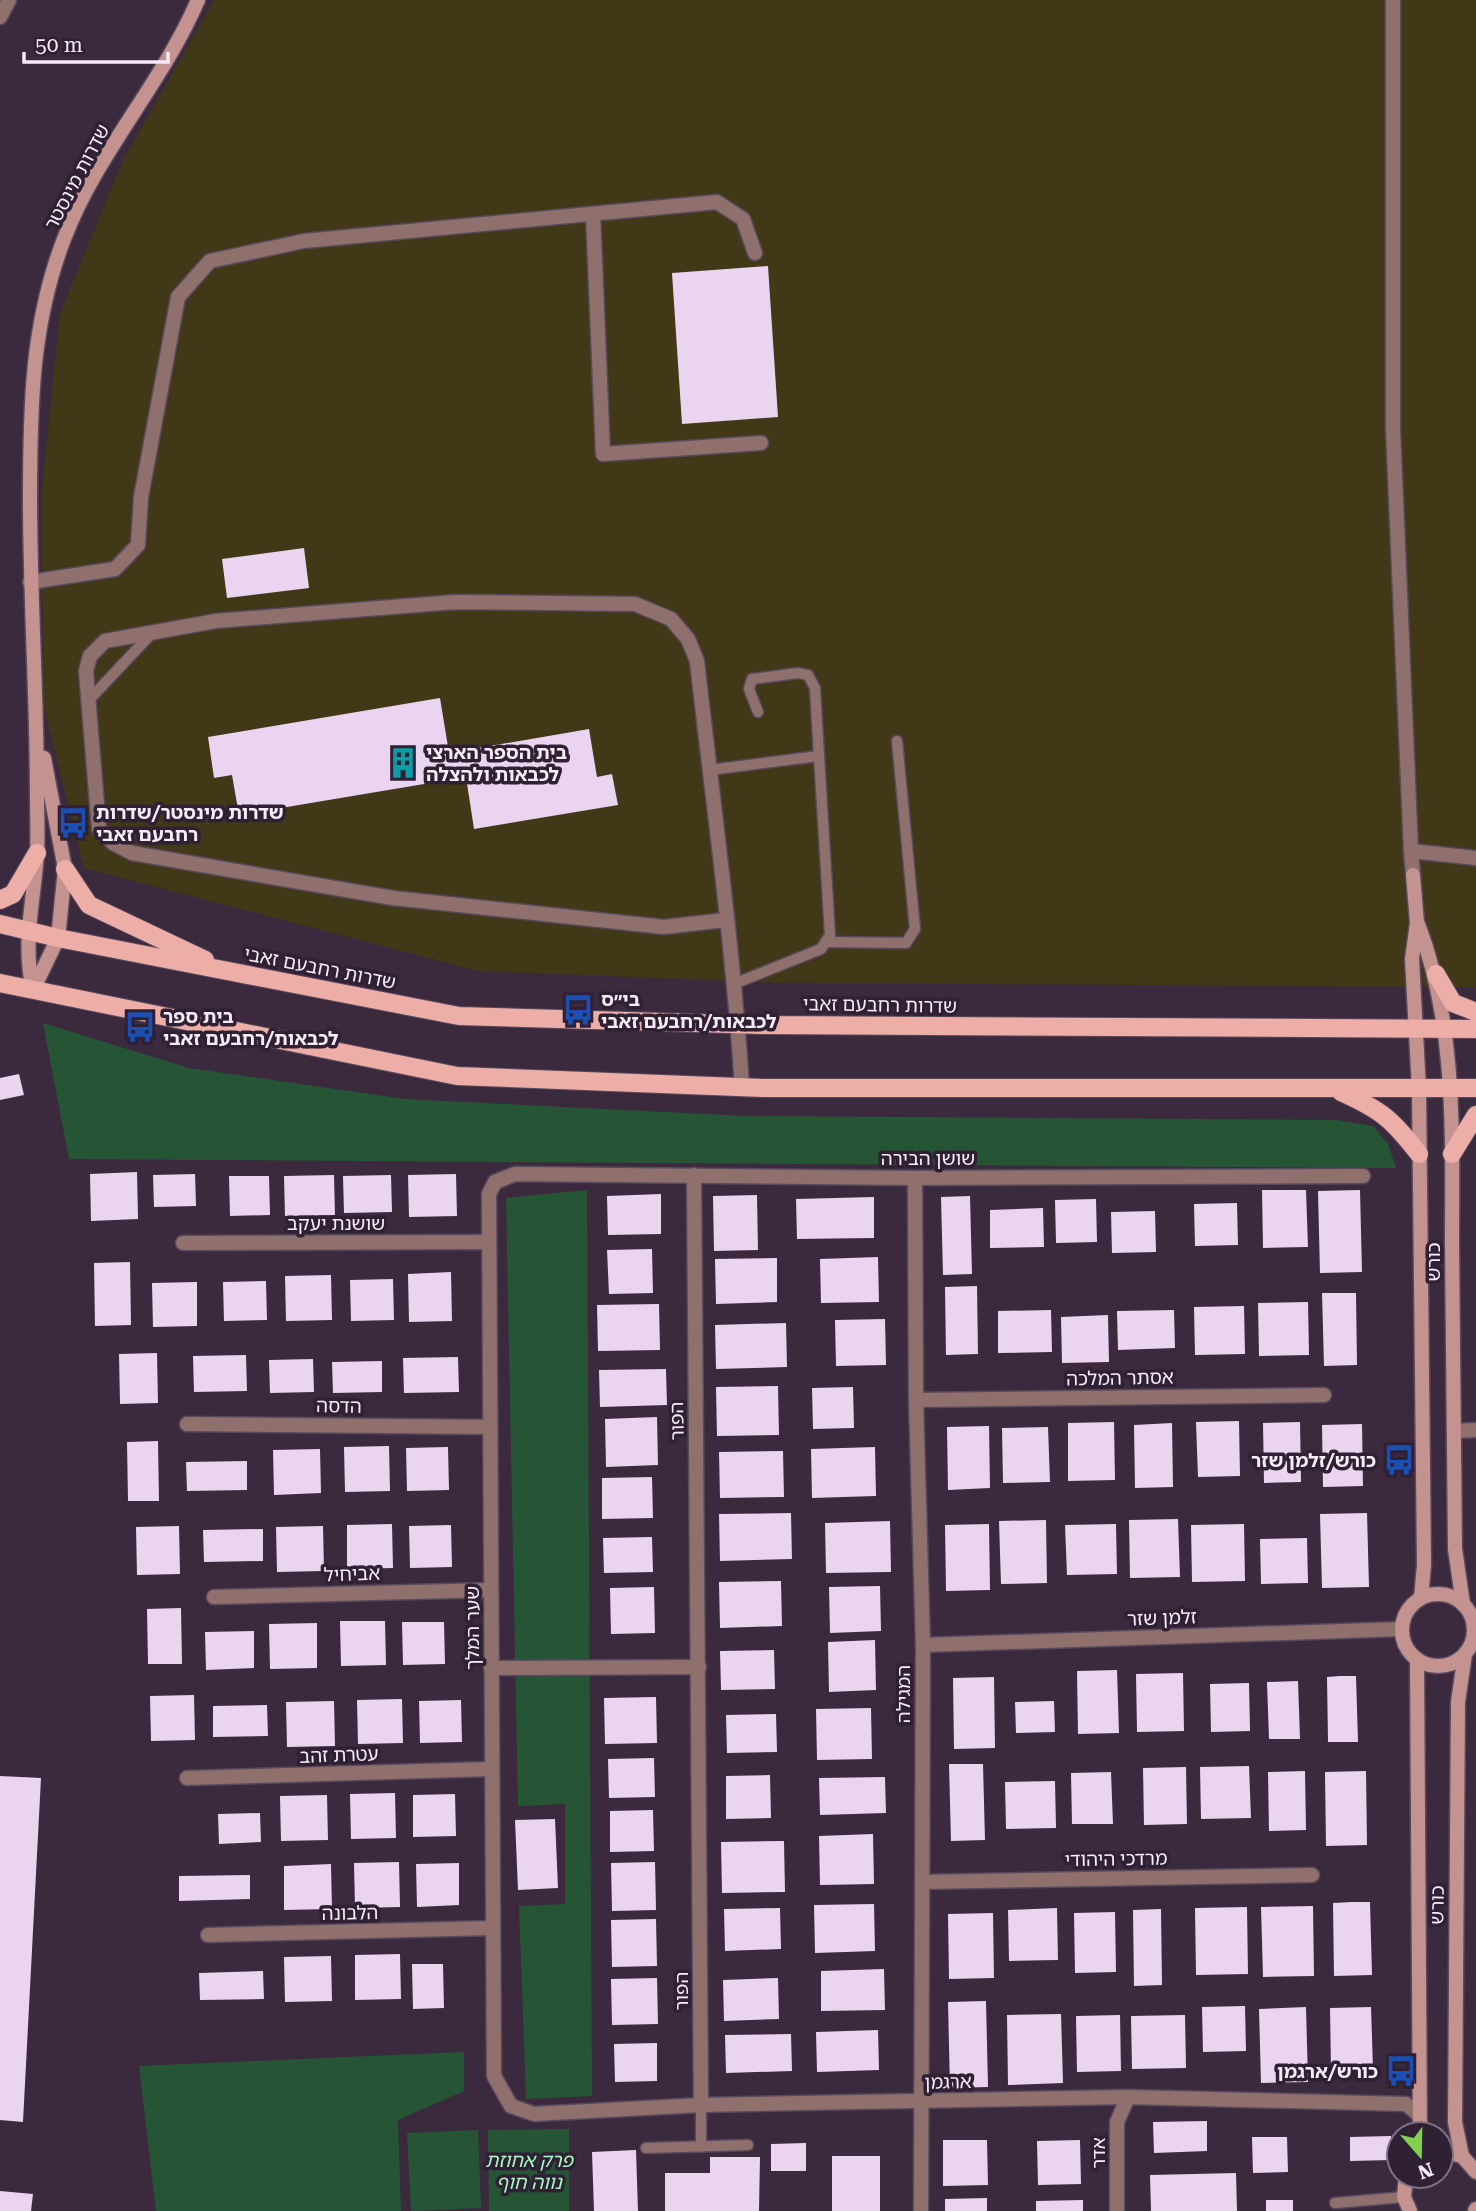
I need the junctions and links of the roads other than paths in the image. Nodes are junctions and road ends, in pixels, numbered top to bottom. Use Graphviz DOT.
graph roads {
  1 [pos="9,0"];
  2 [pos="198,0"];
  3 [pos="1393,0"];
  4 [pos="0,17"];
  5 [pos="593,214"];
  6 [pos="755,253"];
  7 [pos="761,443"];
  8 [pos="30,582"];
  9 [pos="153,632"];
  10 [pos="88,701"];
  11 [pos="758,712"];
  12 [pos="37,722"];
  13 [pos="897,741"];
  14 [pos="819,756"];
  15 [pos="709,770"];
  16 [pos="1411,851"];
  17 [pos="37,853"];
  18 [pos="1476,858"];
  19 [pos="65,869"];
  20 [pos="0,900"];
  21 [pos="725,920"];
  22 [pos="1417,923"];
  23 [pos="0,924"];
  24 [pos="27,931"];
  25 [pos="58,938"];
  26 [pos="827,942"];
  27 [pos="234,972"];
  28 [pos="1436,974"];
  29 [pos="0,983"];
  30 [pos="736,983"];
  31 [pos="33,989"];
  32 [pos="1476,1012"];
  33 [pos="738,1024"];
  34 [pos="1445,1029"];
  35 [pos="1476,1029"];
  36 [pos="1417,1031"];
  37 [pos="742,1087"];
  38 [pos="1419,1088"];
  39 [pos="1448,1088"];
  40 [pos="1476,1088"];
  41 [pos="1334,1089"];
  42 [pos="1476,1115"];
  43 [pos="1419,1154"];
  44 [pos="1452,1154"];
  45 [pos="694,1175"];
  46 [pos="1363,1176"];
  47 [pos="915,1178"];
  48 [pos="495,1182"];
  49 [pos="489,1241"];
  50 [pos="183,1244"];
  51 [pos="1324,1395"];
  52 [pos="916,1400"];
  53 [pos="187,1424"];
  54 [pos="490,1427"];
  55 [pos="1476,1430"];
  56 [pos="1454,1431"];
  57 [pos="491,1590"];
  58 [pos="214,1597"];
  59 [pos="1421,1598"];
  60 [pos="1463,1604"];
  61 [pos="1475,1628"];
  62 [pos="1402,1629"];
  63 [pos="923,1645"];
  64 [pos="1465,1654"];
  65 [pos="1417,1659"];
  66 [pos="699,1667"];
  67 [pos="491,1668"];
  68 [pos="491,1769"];
  69 [pos="187,1779"];
  70 [pos="1312,1875"];
  71 [pos="922,1882"];
  72 [pos="493,1928"];
  73 [pos="208,1936"];
  74 [pos="494,2076"];
  75 [pos="1128,2097"];
  76 [pos="920,2102"];
  77 [pos="701,2105"];
  78 [pos="1419,2115"];
  79 [pos="1419,2120"];
  80 [pos="748,2145"];
  81 [pos="701,2147"];
  82 [pos="646,2148"];
  83 [pos="1455,2154"];
  84 [pos="1462,2156"];
  85 [pos="1476,2172"];
  86 [pos="1335,2203"];
  87 [pos="1407,2204"];
  88 [pos="921,2211"];
  89 [pos="1117,2211"];
  1 -- 4 [label="street"];
  2 -- 8 [label="street, שדרות מינסטר"];
  3 -- 16 [label="street"];
  5 -- 6 [label="street"];
  5 -- 7 [label="street"];
  5 -- 8 [label="street"];
  8 -- 12 [label="street, שדרות מינסטר"];
  9 -- 10 [label="lane"];
  9 -- 10 [label="street"];
  9 -- 15 [label="street"];
  10 -- 21 [label="street"];
  11 -- 14 [label="lane"];
  12 -- 17 [label="street, שדרות מינסטר"];
  12 -- 19 [label="street, שדרות מינסטר"];
  13 -- 26 [label="lane"];
  14 -- 15 [label="lane"];
  14 -- 26 [label="lane"];
  15 -- 21 [label="street"];
  16 -- 18 [label="street"];
  16 -- 22 [label="street, כורש"];
  17 -- 20 [label="main road"];
  17 -- 24 [label="street, שדרות מינסטר"];
  19 -- 25 [label="street, שדרות מינסטר"];
  19 -- 27 [label="main road"];
  21 -- 30 [label="street"];
  22 -- 28 [label="street, כורש"];
  22 -- 36 [label="street, כורש"];
  23 -- 24 [label="main road, שדרות רחבעם זאבי"];
  24 -- 25 [label="main road, שדרות רחבעם זאבי"];
  24 -- 31 [label="street, שדרות מינסטר"];
  25 -- 27 [label="main road, שדרות רחבעם זאבי"];
  25 -- 31 [label="street, שדרות מינסטר"];
  26 -- 30 [label="lane"];
  27 -- 33 [label="main road, שדרות רחבעם זאבי"];
  28 -- 32 [label="main road"];
  28 -- 34 [label="street, כורש"];
  29 -- 31 [label="main road"];
  30 -- 33 [label="street"];
  31 -- 37 [label="main road"];
  33 -- 36 [label="main road, שדרות רחבעם זאבי"];
  33 -- 37 [label="street"];
  34 -- 35 [label="main road, שדרות רחבעם זאבי"];
  34 -- 36 [label="main road, שדרות רחבעם זאבי"];
  34 -- 39 [label="street, כורש"];
  36 -- 38 [label="street, כורש"];
  37 -- 41 [label="main road"];
  38 -- 39 [label="main road"];
  38 -- 41 [label="main road"];
  38 -- 43 [label="street, כורש"];
  39 -- 40 [label="main road"];
  39 -- 44 [label="street, כורש"];
  41 -- 43 [label="main road"];
  42 -- 44 [label="main road"];
  43 -- 59 [label="street, כורש"];
  44 -- 56 [label="street, כורש"];
  45 -- 47 [label="street, שושן הבירה"];
  45 -- 48 [label="street, שושן הבירה"];
  45 -- 66 [label="street, הפור"];
  46 -- 47 [label="street, שושן הבירה"];
  47 -- 52 [label="street, המגילה"];
  48 -- 49 [label="street, שער המלך"];
  49 -- 50 [label="street, שושנת יעקב"];
  49 -- 54 [label="street, שער המלך"];
  51 -- 52 [label="street, אסתר המלכה"];
  52 -- 63 [label="street, המגילה"];
  53 -- 54 [label="street, הדסה"];
  54 -- 57 [label="street, שער המלך"];
  55 -- 56 [label="street"];
  56 -- 60 [label="street, כורש"];
  57 -- 58 [label="street, אביחיל"];
  57 -- 67 [label="street, שער המלך"];
  59 -- 60 [label="street"];
  59 -- 62 [label="street"];
  60 -- 61 [label="street"];
  61 -- 64 [label="street"];
  62 -- 63 [label="street, זלמן שזר"];
  62 -- 65 [label="street"];
  63 -- 71 [label="street, המגילה"];
  64 -- 65 [label="street"];
  64 -- 84 [label="street, כורש"];
  65 -- 78 [label="street, כורש"];
  66 -- 67 [label="street"];
  66 -- 77 [label="street, הפור"];
  67 -- 68 [label="street, שער המלך"];
  68 -- 69 [label="street, עטרת זהב"];
  68 -- 72 [label="street, שער המלך"];
  70 -- 71 [label="street, מרדכי היהודי"];
  71 -- 76 [label="street, המגילה"];
  72 -- 73 [label="street, הלבונה"];
  72 -- 74 [label="street, שער המלך"];
  74 -- 77 [label="street, ארגמן"];
  75 -- 76 [label="street, ארגמן"];
  75 -- 78 [label="street, ארגמן"];
  75 -- 89 [label="street, אדר"];
  76 -- 77 [label="street, ארגמן"];
  76 -- 88 [label="street, המגילה"];
  77 -- 81 [label="lane"];
  78 -- 79 [label="street, כורש"];
  80 -- 81 [label="lane"];
  81 -- 82 [label="lane"];
  83 -- 84 [label="street"];
  84 -- 85 [label="street"];
  86 -- 87 [label="lane"];
}
